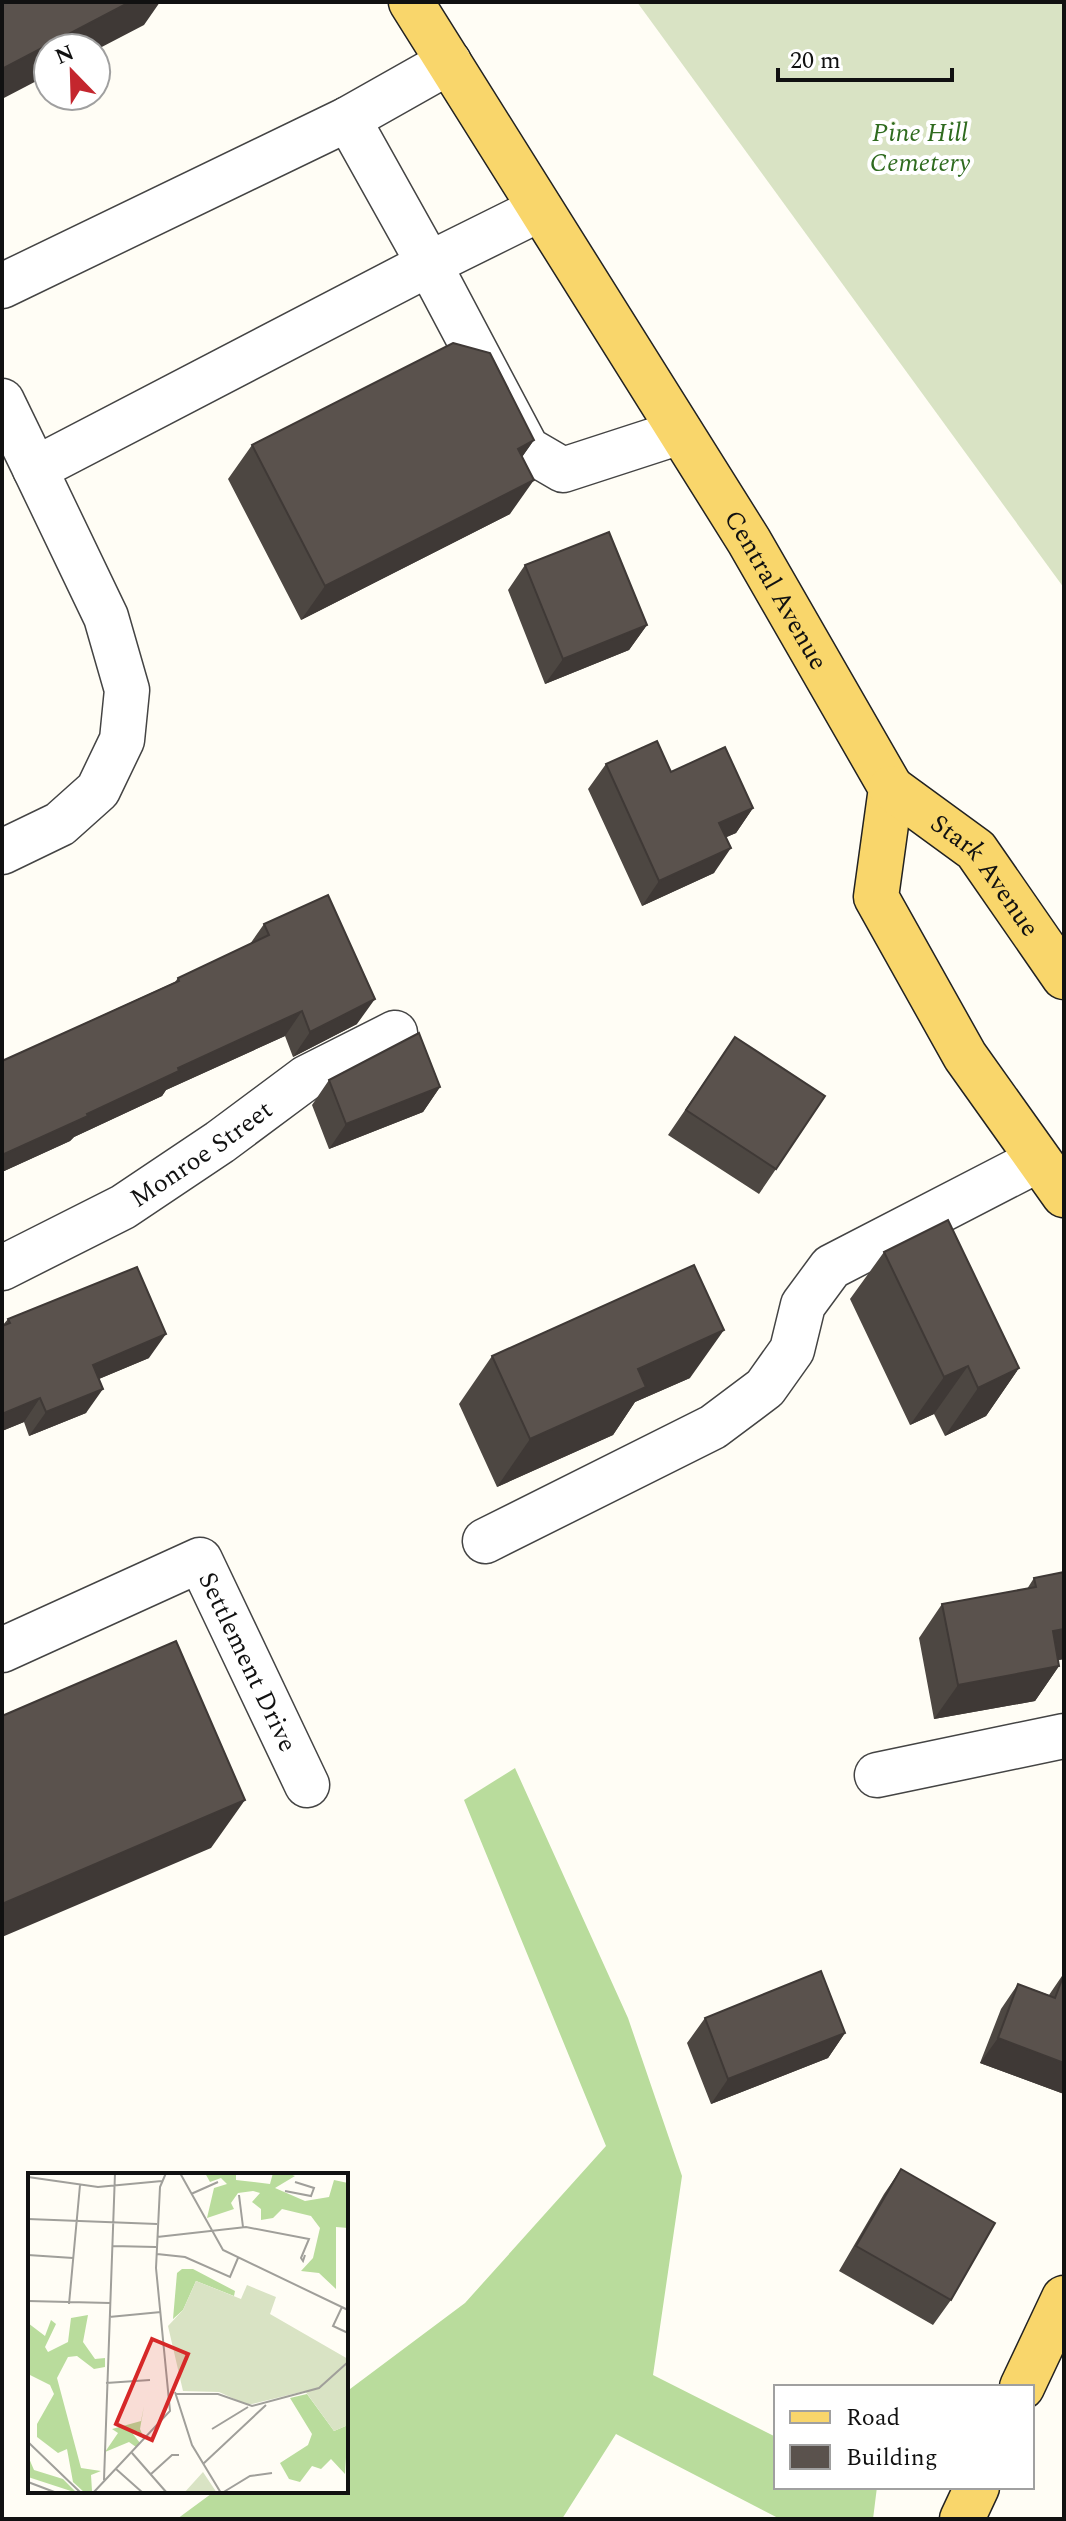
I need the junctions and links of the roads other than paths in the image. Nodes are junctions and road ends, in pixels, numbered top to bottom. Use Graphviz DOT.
graph roads {
  1 [pos="411,2"];
  2 [pos="449,62"];
  3 [pos="348,119"];
  4 [pos="540,209"];
  5 [pos="429,264"];
  6 [pos="2,286"];
  7 [pos="2,401"];
  8 [pos="680,432"];
  9 [pos="35,469"];
  10 [pos="891,788"];
  11 [pos="2,852"];
  12 [pos="1064,977"];
  13 [pos="395,1033"];
  14 [pos="1051,1156"];
  15 [pos="1064,1195"];
  16 [pos="2,1268"];
  17 [pos="485,1541"];
  18 [pos="2,1650"];
  19 [pos="1064,1736"];
  20 [pos="877,1775"];
  21 [pos="307,1785"];
  22 [pos="1064,2298"];
  23 [pos="1023,2385"];
  24 [pos="976,2489"];
  25 [pos="962,2519"];
  1 -- 2 [label="main road, Central Avenue"];
  2 -- 3 [label="street"];
  2 -- 4 [label="main road, Central Avenue"];
  3 -- 5 [label="street"];
  3 -- 6 [label="street"];
  4 -- 5 [label="street"];
  4 -- 8 [label="main road, Central Avenue"];
  5 -- 8 [label="street"];
  5 -- 9 [label="street"];
  7 -- 9 [label="street"];
  8 -- 10 [label="main road, Central Avenue"];
  9 -- 11 [label="street"];
  10 -- 12 [label="main road, Stark Avenue"];
  10 -- 14 [label="main road"];
  13 -- 16 [label="street, Monroe Street"];
  14 -- 15 [label="main road"];
  14 -- 17 [label="street"];
  18 -- 21 [label="street, Settlement Drive"];
  19 -- 20 [label="street"];
  22 -- 23 [label="main road"];
  24 -- 25 [label="main road"];
}
